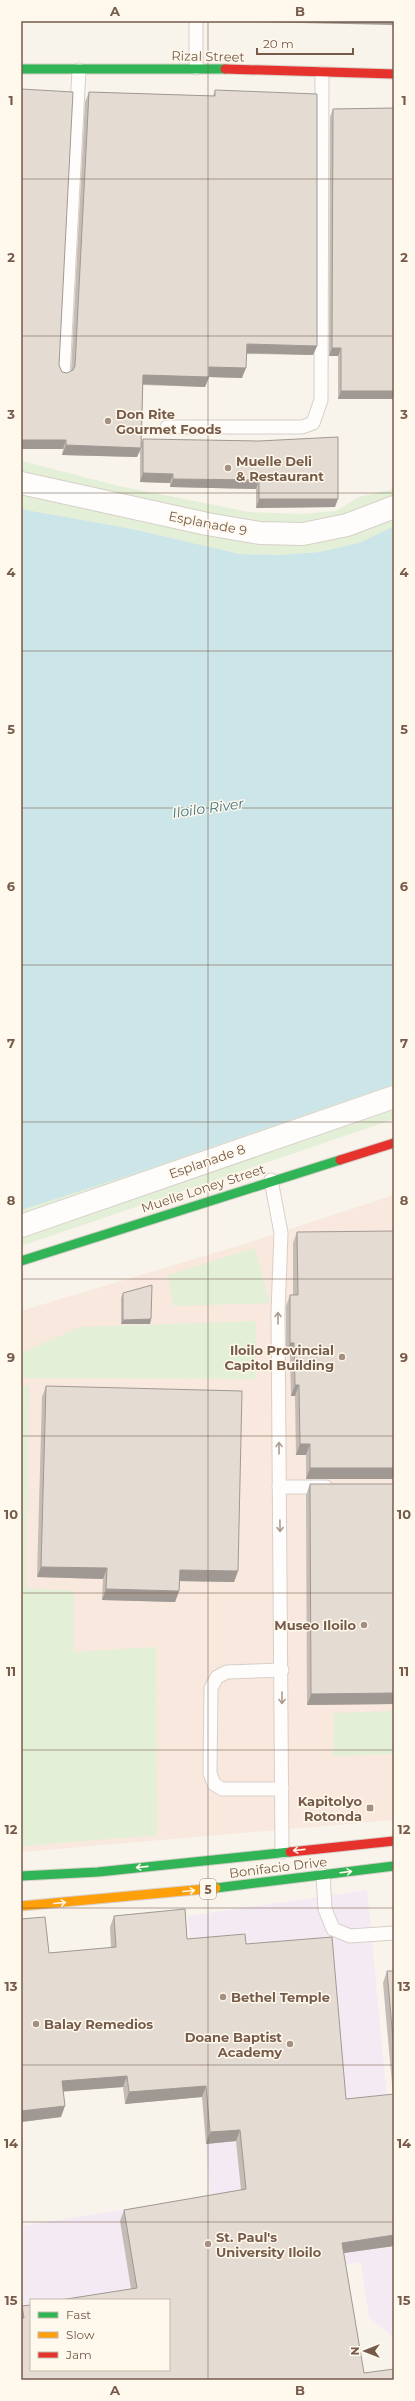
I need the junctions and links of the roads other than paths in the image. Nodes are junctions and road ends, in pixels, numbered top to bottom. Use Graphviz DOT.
graph roads {
  1 [pos="196,21"];
  2 [pos="196,68"];
  3 [pos="21,69"];
  4 [pos="79,70"];
  5 [pos="322,73"];
  6 [pos="394,74"];
  7 [pos="63,375"];
  8 [pos="167,427"];
  9 [pos="21,483"];
  10 [pos="394,507"];
  11 [pos="394,1097"];
  12 [pos="393,1144"];
  13 [pos="271,1180"];
  14 [pos="21,1226"];
  15 [pos="21,1261"];
  16 [pos="340,1487"];
  17 [pos="279,1488"];
  18 [pos="282,1670"];
  19 [pos="282,1790"];
  20 [pos="394,1841"];
  21 [pos="282,1852"];
  22 [pos="394,1866"];
  23 [pos="322,1875"];
  24 [pos="21,1876"];
  25 [pos="21,1906"];
  26 [pos="394,1933"];
  1 -- 2 [label="lane"];
  2 -- 4 [label="main road, Rizal Street"];
  2 -- 5 [label="main road, Rizal Street"];
  3 -- 4 [label="main road, Rizal Street"];
  4 -- 7 [label="lane"];
  5 -- 6 [label="main road, Rizal Street"];
  5 -- 8 [label="lane"];
  9 -- 10 [label="street, Esplanade 9"];
  11 -- 14 [label="street, Esplanade 8"];
  12 -- 13 [label="main road, Muelle Loney Street"];
  13 -- 15 [label="main road, Muelle Loney Street"];
  17 -- 13 [label="lane, one-way"];
  16 -- 17 [label="lane"];
  17 -- 18 [label="lane, one-way"];
  18 -- 19 [label="lane, one-way"];
  18 -- 19 [label="lane"];
  19 -- 21 [label="lane"];
  20 -- 21 [label="main road, Bonifacio Drive / 5, one-way"];
  21 -- 24 [label="main road, Bonifacio Drive / 5, one-way"];
  23 -- 22 [label="main road, Bonifacio Drive / 5, one-way"];
  25 -- 23 [label="main road, Bonifacio Drive / 5, one-way"];
  23 -- 26 [label="lane"];
}
